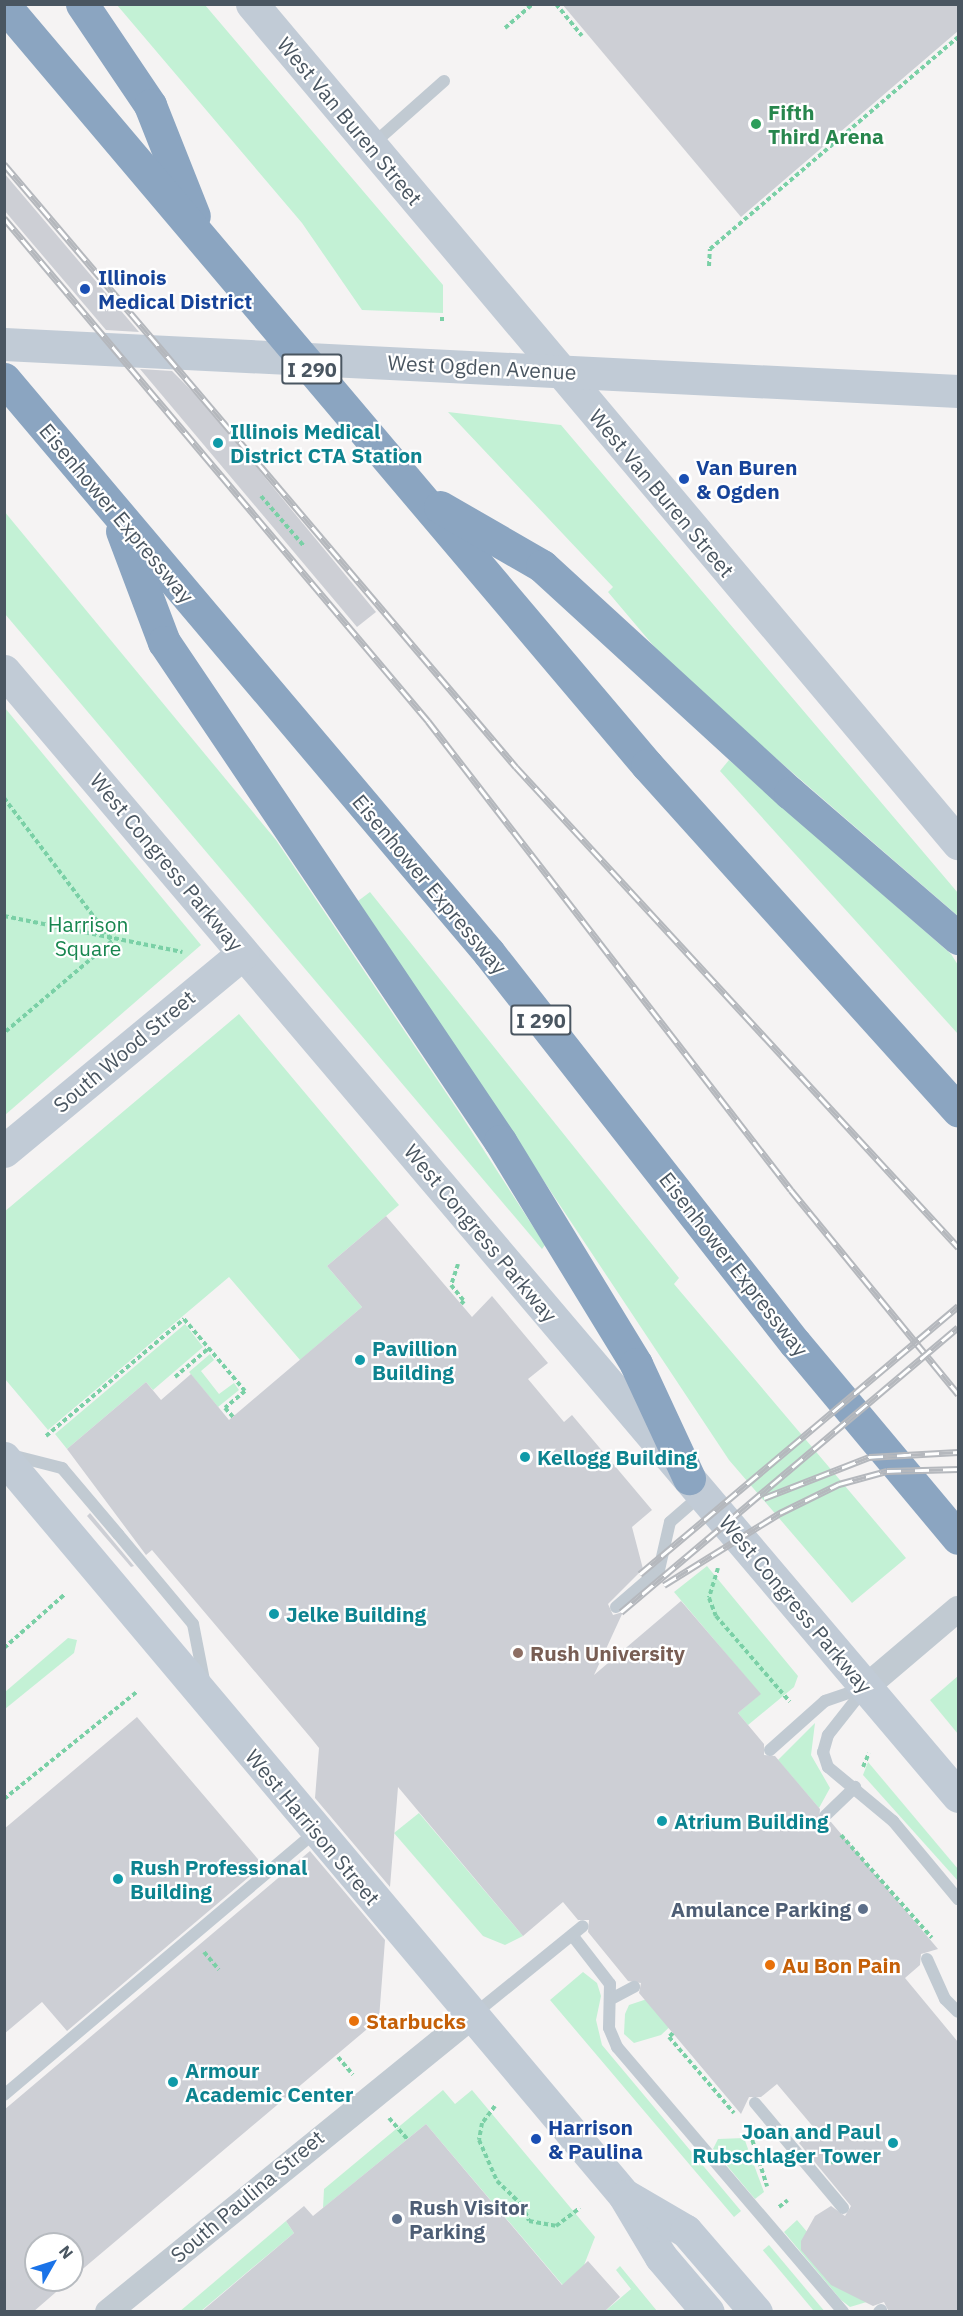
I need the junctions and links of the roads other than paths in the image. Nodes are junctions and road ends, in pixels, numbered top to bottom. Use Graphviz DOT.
graph roads {
  1 [pos="82,4"];
  2 [pos="252,4"];
  3 [pos="4,5"];
  4 [pos="444,81"];
  5 [pos="371,146"];
  6 [pos="205,242"];
  7 [pos="4,344"];
  8 [pos="558,370"];
  9 [pos="4,379"];
  10 [pos="958,391"];
  11 [pos="420,496"];
  12 [pos="114,510"];
  13 [pos="4,670"];
  14 [pos="958,843"];
  15 [pos="958,938"];
  16 [pos="243,953"];
  17 [pos="958,1111"];
  18 [pos="4,1151"];
  19 [pos="4,1456"];
  20 [pos="696,1486"];
  21 [pos="958,1538"];
  22 [pos="616,1607"];
  23 [pos="956,1612"];
  24 [pos="866,1687"];
  25 [pos="770,1750"];
  26 [pos="855,1787"];
  27 [pos="958,1796"];
  28 [pos="825,1816"];
  29 [pos="316,1831"];
  30 [pos="958,1899"];
  31 [pos="583,1926"];
  32 [pos="572,1935"];
  33 [pos="927,1959"];
  34 [pos="634,1987"];
  35 [pos="613,1998"];
  36 [pos="958,2012"];
  37 [pos="472,2016"];
  38 [pos="4,2095"];
  39 [pos="755,2103"];
  40 [pos="624,2195"];
  41 [pos="843,2208"];
  42 [pos="747,2309"];
  43 [pos="108,2312"];
  44 [pos="708,2312"];
  45 [pos="843,2312"];
  1 -- 6 [label="highway"];
  2 -- 5 [label="street, West Van Buren Street"];
  3 -- 6 [label="highway, I 290"];
  4 -- 5 [label="lane"];
  5 -- 8 [label="street, West Van Buren Street"];
  6 -- 11 [label="highway, I 290"];
  7 -- 8 [label="street, West Ogden Avenue"];
  8 -- 10 [label="street, West Ogden Avenue"];
  8 -- 14 [label="street, West Van Buren Street"];
  9 -- 12 [label="highway, Eisenhower Expressway / I 290"];
  11 -- 15 [label="highway"];
  11 -- 17 [label="highway, I 290"];
  12 -- 20 [label="highway"];
  12 -- 21 [label="highway, Eisenhower Expressway / I 290"];
  13 -- 16 [label="street, West Congress Parkway"];
  16 -- 18 [label="street, South Wood Street"];
  16 -- 20 [label="street, West Congress Parkway"];
  19 -- 29 [label="street, West Harrison Street"];
  20 -- 22 [label="lane"];
  20 -- 24 [label="street, West Congress Parkway"];
  23 -- 24 [label="street"];
  24 -- 25 [label="lane"];
  24 -- 26 [label="lane"];
  24 -- 27 [label="street, West Congress Parkway"];
  26 -- 28 [label="lane"];
  26 -- 30 [label="lane"];
  29 -- 37 [label="street, West Harrison Street"];
  29 -- 38 [label="lane"];
  31 -- 32 [label="lane"];
  32 -- 35 [label="lane"];
  32 -- 37 [label="lane"];
  33 -- 36 [label="lane"];
  34 -- 35 [label="lane"];
  35 -- 45 [label="lane"];
  37 -- 40 [label="street, West Harrison Street"];
  37 -- 43 [label="street, South Paulina Street"];
  39 -- 41 [label="lane"];
  40 -- 42 [label="street, West Harrison Street"];
  40 -- 44 [label="street, West Harrison Street"];
}
